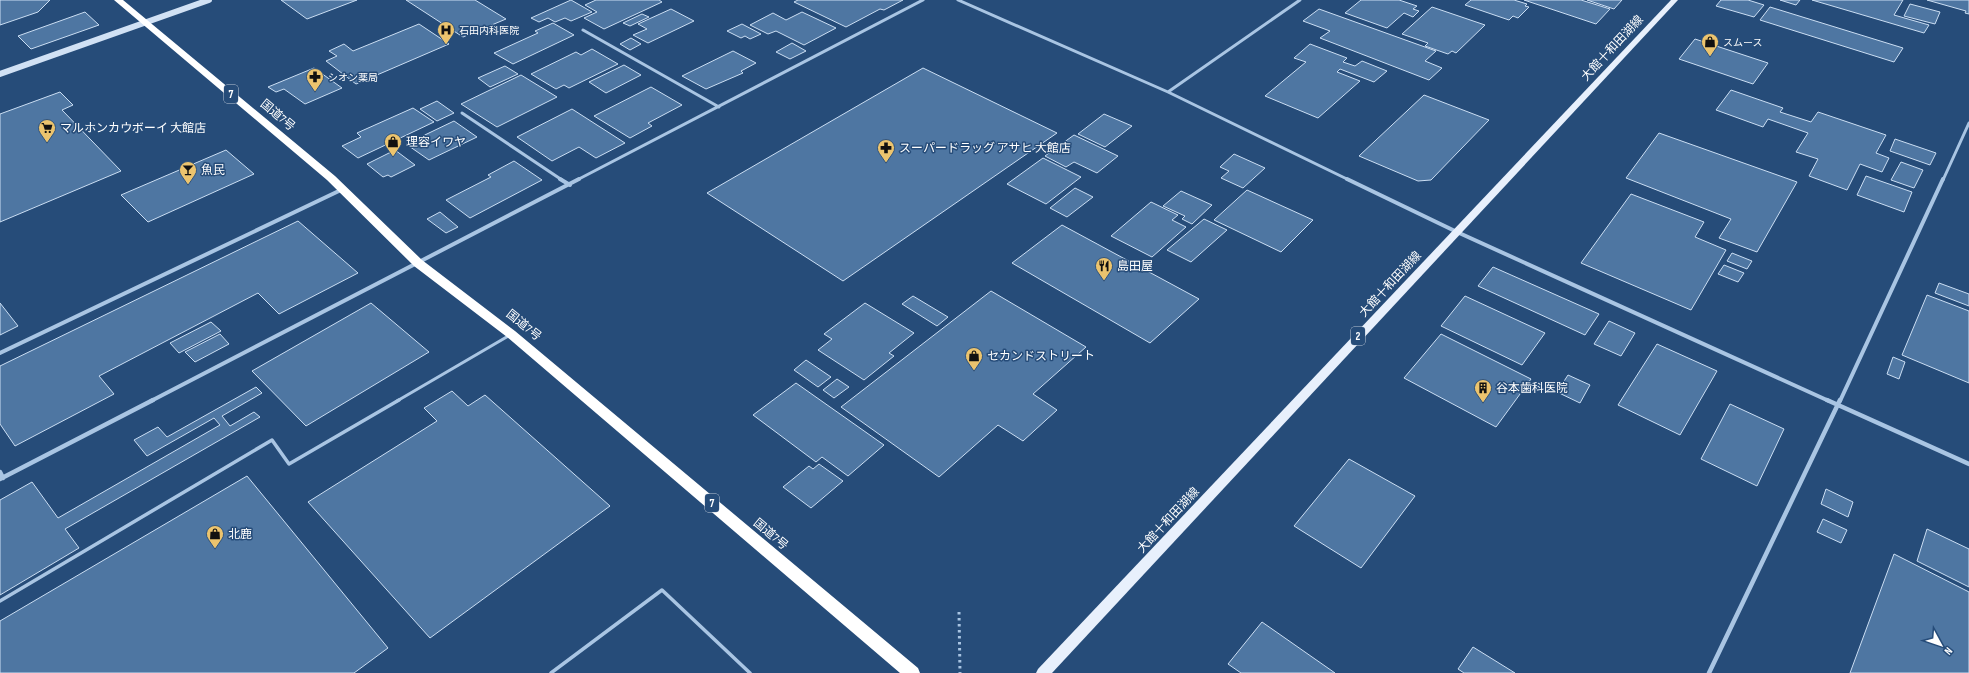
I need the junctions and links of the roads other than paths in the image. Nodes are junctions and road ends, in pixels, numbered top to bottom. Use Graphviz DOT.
graph roads {
  1 [pos="118,0"];
  2 [pos="209,0"];
  3 [pos="923,0"];
  4 [pos="958,0"];
  5 [pos="1300,0"];
  6 [pos="1675,0"];
  7 [pos="145,23"];
  8 [pos="583,30"];
  9 [pos="0,74"];
  10 [pos="1168,92"];
  11 [pos="719,107"];
  12 [pos="462,113"];
  13 [pos="1969,123"];
  14 [pos="570,185"];
  15 [pos="343,189"];
  16 [pos="1457,232"];
  17 [pos="418,263"];
  18 [pos="511,334"];
  19 [pos="0,352"];
  20 [pos="1838,405"];
  21 [pos="1969,464"];
  22 [pos="0,472"];
  23 [pos="2,479"];
  24 [pos="0,601"];
  25 [pos="551,673"];
  26 [pos="750,673"];
  27 [pos="912,673"];
  28 [pos="1043,673"];
  29 [pos="1709,673"];
  1 -- 7 [label="highway, 国道7号 / 7"];
  2 -- 7 [label="street"];
  3 -- 11 [label="street"];
  4 -- 10 [label="street"];
  5 -- 10 [label="street"];
  6 -- 16 [label="main road, 大館十和田湖線 / 2"];
  7 -- 9 [label="street"];
  7 -- 15 [label="highway, 国道7号 / 7"];
  8 -- 11 [label="street"];
  10 -- 16 [label="street"];
  11 -- 14 [label="street"];
  12 -- 14 [label="street"];
  13 -- 20 [label="street"];
  14 -- 17 [label="street"];
  15 -- 17 [label="highway, 国道7号 / 7"];
  15 -- 19 [label="street"];
  16 -- 20 [label="street"];
  16 -- 28 [label="main road, 大館十和田湖線 / 2"];
  17 -- 18 [label="highway, 国道7号 / 7"];
  17 -- 23 [label="street"];
  18 -- 24 [label="lane"];
  18 -- 27 [label="highway, 国道7号 / 7"];
  20 -- 21 [label="street"];
  20 -- 29 [label="street"];
  22 -- 23 [label="street"];
  25 -- 26 [label="lane"];
}
